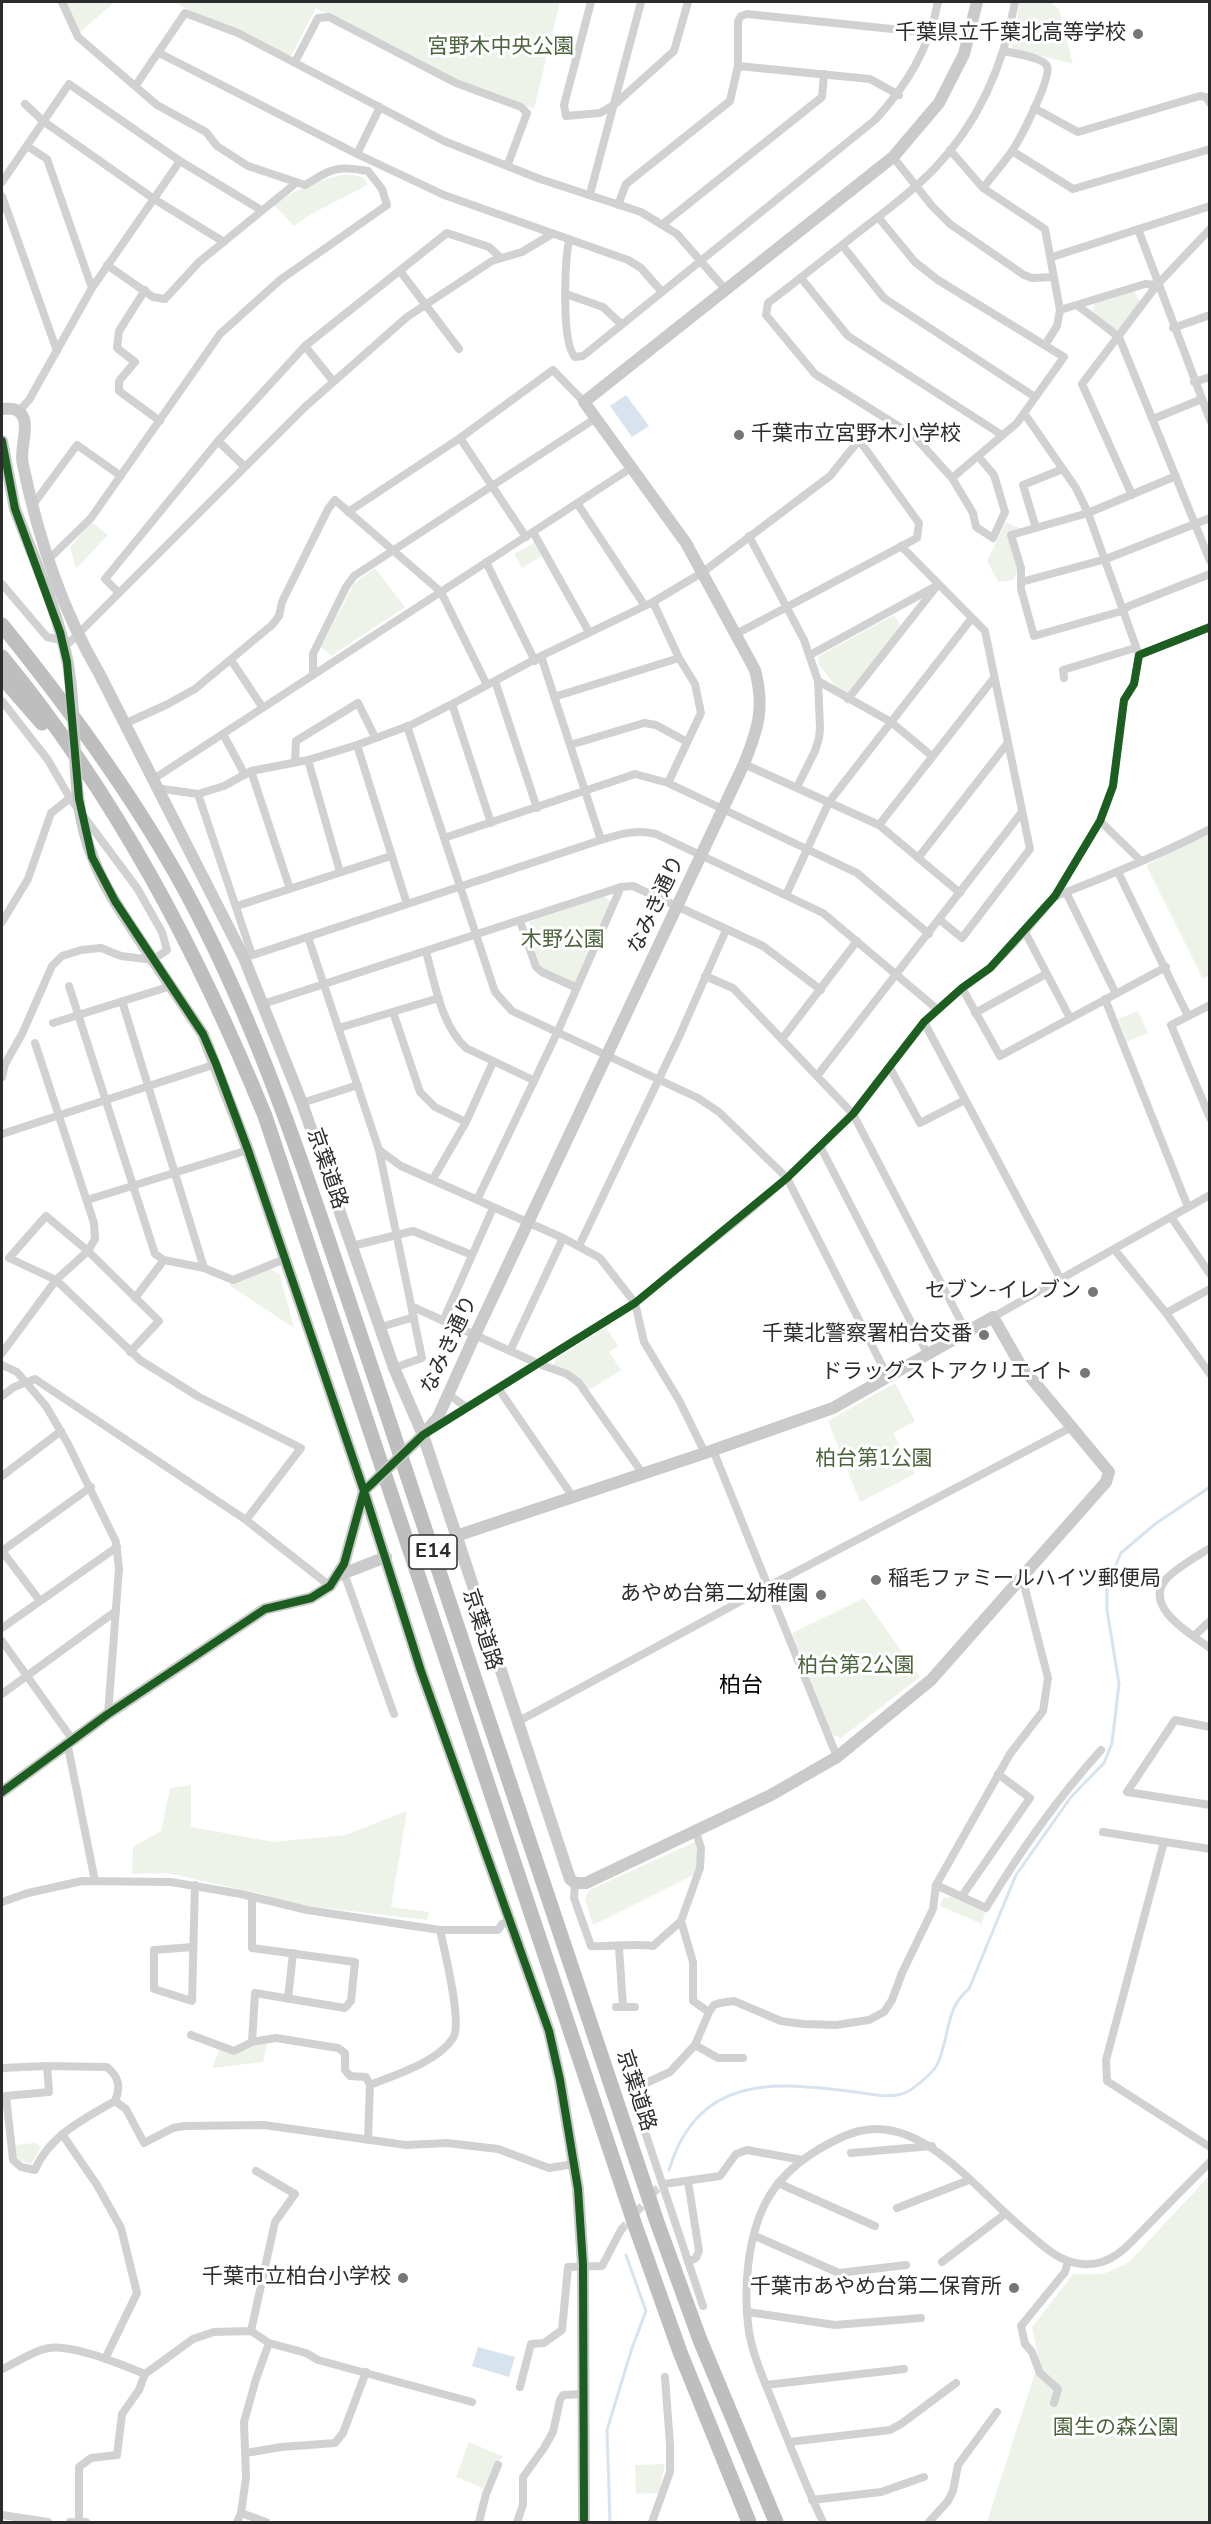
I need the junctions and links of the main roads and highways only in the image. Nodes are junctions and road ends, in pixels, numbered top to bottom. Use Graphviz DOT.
graph roads {
  1 [pos="2,625"];
  2 [pos="2,657"];
  3 [pos="2,677"];
  4 [pos="102,797"];
  5 [pos="749,2523"];
  6 [pos="776,2523"];
  1 -- 6 [label="highway, 京葉道路 / E14"];
  2 -- 4 [label="highway, 京葉道路 / E14"];
  3 -- 4 [label="highway"];
  4 -- 5 [label="highway, 京葉道路 / E14"];
}
